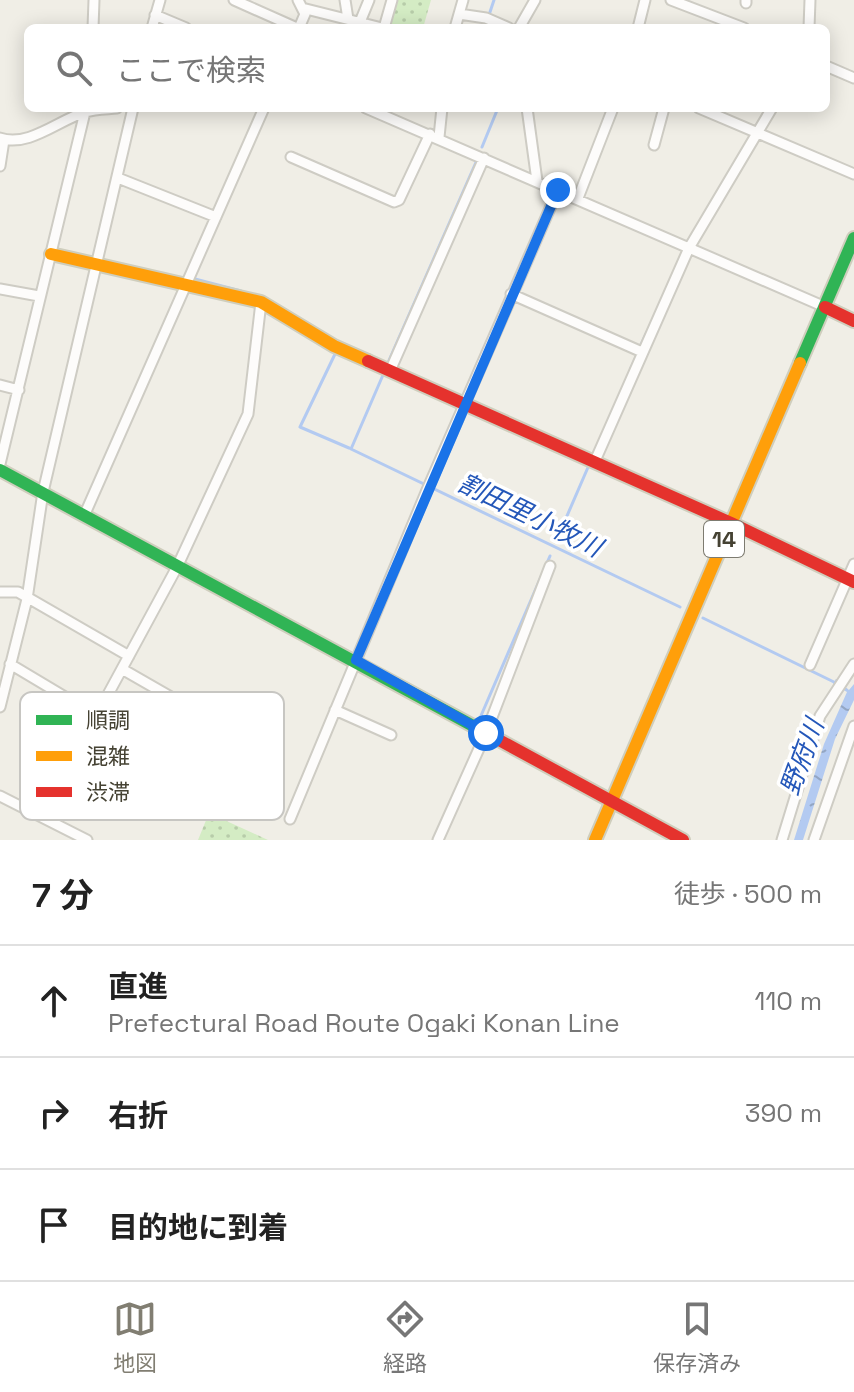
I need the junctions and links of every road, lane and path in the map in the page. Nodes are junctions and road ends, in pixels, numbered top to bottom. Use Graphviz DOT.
graph roads {
  1 [pos="94,0"];
  2 [pos="160,0"];
  3 [pos="234,0"];
  4 [pos="345,0"];
  5 [pos="369,0"];
  6 [pos="392,0"];
  7 [pos="463,0"];
  8 [pos="535,0"];
  9 [pos="645,0"];
  10 [pos="673,0"];
  11 [pos="810,0"];
  12 [pos="300,4"];
  13 [pos="459,14"];
  14 [pos="155,15"];
  15 [pos="348,19"];
  16 [pos="360,22"];
  17 [pos="93,24"];
  18 [pos="153,24"];
  19 [pos="176,24"];
  20 [pos="289,24"];
  21 [pos="300,24"];
  22 [pos="368,24"];
  23 [pos="384,24"];
  24 [pos="456,24"];
  25 [pos="501,24"];
  26 [pos="521,24"];
  27 [pos="639,24"];
  28 [pos="734,24"];
  29 [pos="809,24"];
  30 [pos="830,68"];
  31 [pos="854,78"];
  32 [pos="82,112"];
  33 [pos="85,112"];
  34 [pos="132,112"];
  35 [pos="262,112"];
  36 [pos="376,112"];
  37 [pos="441,112"];
  38 [pos="528,112"];
  39 [pos="611,112"];
  40 [pos="663,112"];
  41 [pos="709,112"];
  42 [pos="770,112"];
  43 [pos="758,132"];
  44 [pos="435,136"];
  45 [pos="2,139"];
  46 [pos="654,145"];
  47 [pos="291,157"];
  48 [pos="484,158"];
  49 [pos="0,166"];
  50 [pos="854,174"];
  51 [pos="118,178"];
  52 [pos="537,181"];
  53 [pos="558,190"];
  54 [pos="578,198"];
  55 [pos="216,217"];
  56 [pos="854,238"];
  57 [pos="689,248"];
  58 [pos="51,254"];
  59 [pos="97,265"];
  60 [pos="186,283"];
  61 [pos="0,289"];
  62 [pos="511,294"];
  63 [pos="39,296"];
  64 [pos="261,302"];
  65 [pos="825,307"];
  66 [pos="854,321"];
  67 [pos="642,352"];
  68 [pos="390,371"];
  69 [pos="0,385"];
  70 [pos="19,390"];
  71 [pos="465,405"];
  72 [pos="595,461"];
  73 [pos="0,467"];
  74 [pos="43,492"];
  75 [pos="84,516"];
  76 [pos="731,523"];
  77 [pos="854,564"];
  78 [pos="550,566"];
  79 [pos="177,567"];
  80 [pos="850,581"];
  81 [pos="0,592"];
  82 [pos="27,599"];
  83 [pos="129,656"];
  84 [pos="356,660"];
  85 [pos="10,664"];
  86 [pos="854,664"];
  87 [pos="810,665"];
  88 [pos="122,669"];
  89 [pos="57,692"];
  90 [pos="110,692"];
  91 [pos="162,692"];
  92 [pos="0,707"];
  93 [pos="335,710"];
  94 [pos="854,726"];
  95 [pos="486,733"];
  96 [pos="391,735"];
  97 [pos="0,796"];
  98 [pos="612,802"];
  99 [pos="20,805"];
  100 [pos="290,819"];
  101 [pos="52,820"];
  102 [pos="87,840"];
  103 [pos="438,840"];
  104 [pos="595,840"];
  105 [pos="683,840"];
  106 [pos="782,840"];
  107 [pos="814,840"];
  1 -- 17 [label="street"];
  2 -- 14 [label="street"];
  3 -- 20 [label="street"];
  4 -- 15 [label="street"];
  5 -- 16 [label="street"];
  6 -- 23 [label="street"];
  7 -- 13 [label="street"];
  8 -- 26 [label="street"];
  9 -- 27 [label="street"];
  10 -- 28 [label="street"];
  11 -- 29 [label="street"];
  12 -- 15 [label="street"];
  12 -- 21 [label="street"];
  13 -- 24 [label="street"];
  13 -- 25 [label="street"];
  14 -- 18 [label="street"];
  14 -- 19 [label="street"];
  15 -- 16 [label="street"];
  16 -- 22 [label="street"];
  30 -- 31 [label="street"];
  32 -- 45 [label="street"];
  33 -- 58 [label="street"];
  34 -- 51 [label="street"];
  35 -- 55 [label="street"];
  36 -- 44 [label="street"];
  37 -- 44 [label="street"];
  38 -- 52 [label="street"];
  39 -- 54 [label="street"];
  40 -- 46 [label="street"];
  41 -- 43 [label="street"];
  42 -- 43 [label="street"];
  43 -- 50 [label="street"];
  43 -- 57 [label="street"];
  44 -- 47 [label="street"];
  44 -- 48 [label="street"];
  45 -- 49 [label="street"];
  48 -- 52 [label="street"];
  48 -- 68 [label="street"];
  51 -- 55 [label="street"];
  51 -- 59 [label="street"];
  52 -- 53 [label="street"];
  53 -- 54 [label="street"];
  53 -- 62 [label="street"];
  54 -- 57 [label="street"];
  55 -- 60 [label="street"];
  56 -- 65 [label="main road, 14"];
  57 -- 65 [label="street"];
  57 -- 67 [label="street"];
  58 -- 59 [label="main road"];
  58 -- 63 [label="street"];
  59 -- 60 [label="main road"];
  59 -- 74 [label="street"];
  60 -- 64 [label="main road"];
  60 -- 75 [label="street"];
  61 -- 63 [label="street"];
  62 -- 67 [label="street"];
  62 -- 71 [label="street"];
  63 -- 70 [label="street"];
  64 -- 68 [label="main road"];
  64 -- 79 [label="street"];
  65 -- 66 [label="main road"];
  65 -- 76 [label="main road, 14"];
  67 -- 72 [label="street"];
  68 -- 71 [label="main road"];
  69 -- 70 [label="street"];
  70 -- 73 [label="street"];
  71 -- 72 [label="main road"];
  71 -- 84 [label="street"];
  72 -- 76 [label="main road"];
  73 -- 74 [label="main road"];
  74 -- 75 [label="main road"];
  74 -- 82 [label="street"];
  75 -- 79 [label="main road"];
  76 -- 80 [label="main road"];
  76 -- 98 [label="main road, 14"];
  77 -- 80 [label="street"];
  78 -- 95 [label="street"];
  79 -- 83 [label="street"];
  79 -- 84 [label="main road"];
  80 -- 87 [label="street"];
  81 -- 82 [label="street"];
  82 -- 83 [label="street"];
  82 -- 85 [label="street"];
  83 -- 88 [label="street"];
  84 -- 93 [label="street"];
  84 -- 95 [label="main road"];
  85 -- 89 [label="street"];
  85 -- 92 [label="street"];
  86 -- 106 [label="street"];
  88 -- 90 [label="street"];
  88 -- 91 [label="street"];
  93 -- 96 [label="street"];
  93 -- 100 [label="street"];
  94 -- 107 [label="street"];
  95 -- 98 [label="main road"];
  95 -- 103 [label="street"];
  97 -- 99 [label="street"];
  98 -- 104 [label="main road, 14"];
  98 -- 105 [label="main road"];
  101 -- 102 [label="street"];
}
